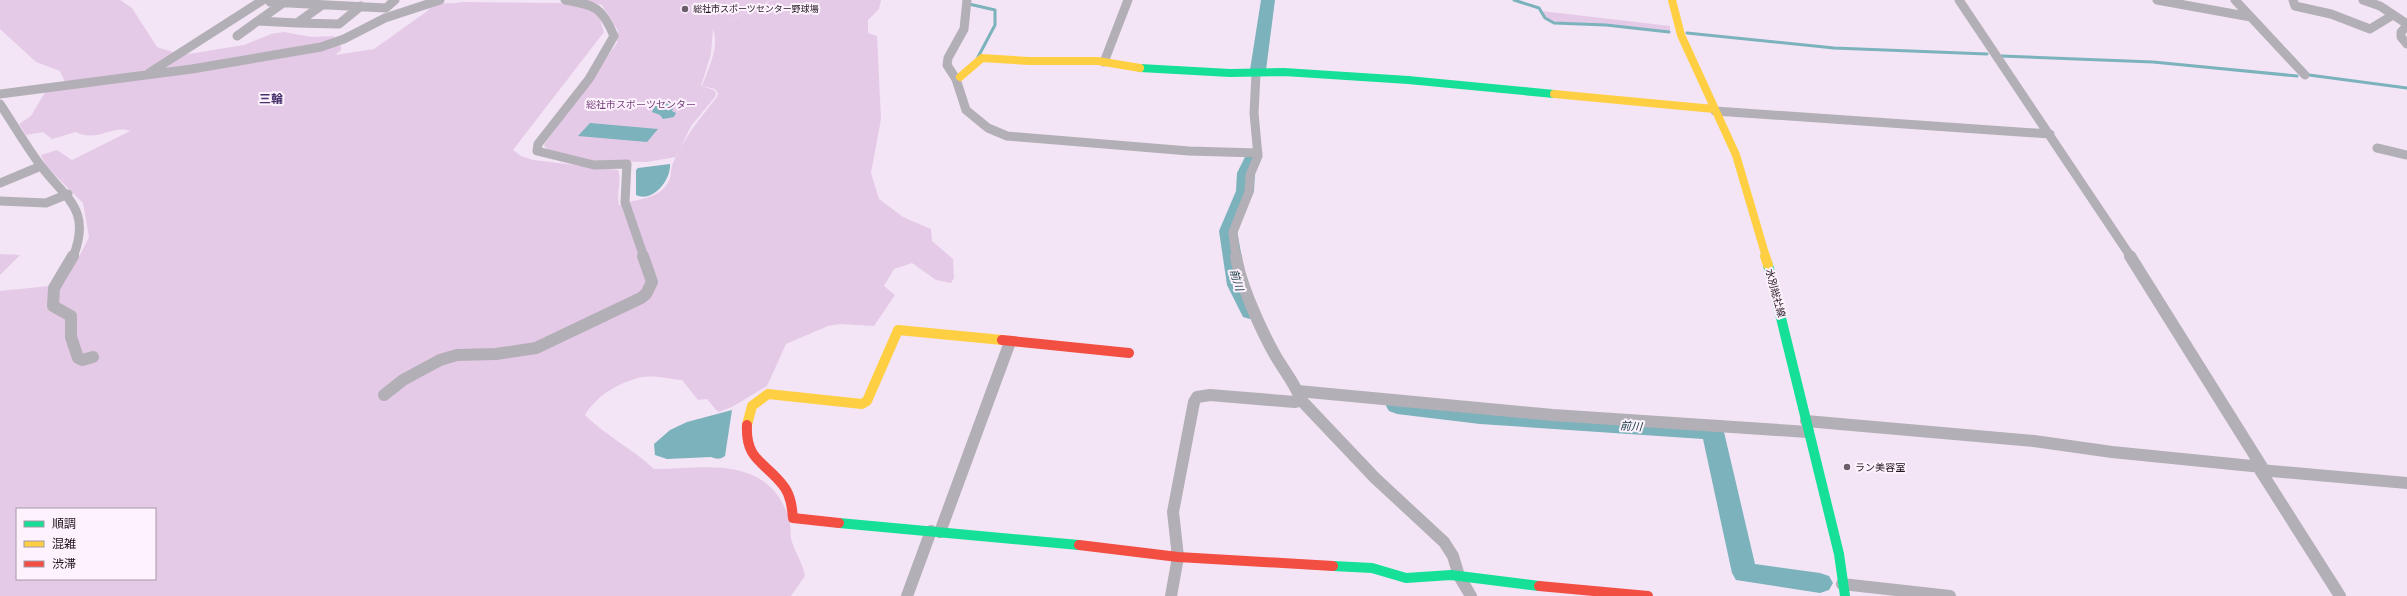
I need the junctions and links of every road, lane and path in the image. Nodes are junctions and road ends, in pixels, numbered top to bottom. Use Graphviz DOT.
graph roads {
  1 [pos="263,0"];
  2 [pos="272,0"];
  3 [pos="354,0"];
  4 [pos="395,0"];
  5 [pos="440,0"];
  6 [pos="565,0"];
  7 [pos="967,0"];
  8 [pos="1128,0"];
  9 [pos="1672,0"];
  10 [pos="1959,0"];
  11 [pos="2157,0"];
  12 [pos="2235,0"];
  13 [pos="2294,0"];
  14 [pos="2363,0"];
  15 [pos="311,2"];
  16 [pos="283,3"];
  17 [pos="322,4"];
  18 [pos="346,6"];
  19 [pos="361,6"];
  20 [pos="2393,15"];
  21 [pos="2251,17"];
  22 [pos="258,21"];
  23 [pos="297,23"];
  24 [pos="2407,25"];
  25 [pos="238,36"];
  26 [pos="2407,44"];
  27 [pos="1104,62"];
  28 [pos="147,74"];
  29 [pos="1256,74"];
  30 [pos="2305,75"];
  31 [pos="960,77"];
  32 [pos="0,94"];
  33 [pos="0,104"];
  34 [pos="1714,110"];
  35 [pos="2050,134"];
  36 [pos="2377,148"];
  37 [pos="1258,153"];
  38 [pos="2407,155"];
  39 [pos="42,166"];
  40 [pos="0,183"];
  41 [pos="71,199"];
  42 [pos="0,201"];
  43 [pos="1010,342"];
  44 [pos="1129,353"];
  45 [pos="93,357"];
  46 [pos="384,395"];
  47 [pos="1300,395"];
  48 [pos="1807,426"];
  49 [pos="2261,468"];
  50 [pos="2407,483"];
  51 [pos="935,532"];
  52 [pos="1178,557"];
  53 [pos="1460,576"];
  54 [pos="1844,590"];
  55 [pos="907,596"];
  56 [pos="1171,596"];
  57 [pos="1471,596"];
  58 [pos="1648,596"];
  59 [pos="1950,596"];
  60 [pos="2340,596"];
  1 -- 28 [label="street"];
  2 -- 16 [label="street"];
  3 -- 18 [label="street"];
  4 -- 19 [label="street"];
  5 -- 28 [label="street"];
  6 -- 46 [label="street"];
  7 -- 37 [label="street"];
  8 -- 27 [label="street"];
  9 -- 34 [label="street, 水別総社線"];
  10 -- 35 [label="street"];
  11 -- 21 [label="street"];
  12 -- 21 [label="street"];
  13 -- 20 [label="street"];
  14 -- 20 [label="street"];
  15 -- 16 [label="street"];
  15 -- 17 [label="street"];
  16 -- 22 [label="street"];
  17 -- 18 [label="street"];
  17 -- 23 [label="street"];
  18 -- 19 [label="street"];
  19 -- 23 [label="street"];
  20 -- 24 [label="street"];
  21 -- 30 [label="street"];
  22 -- 23 [label="street"];
  22 -- 25 [label="street"];
  24 -- 26 [label="street"];
  27 -- 29 [label="street"];
  27 -- 31 [label="street"];
  28 -- 32 [label="street"];
  29 -- 34 [label="street"];
  29 -- 37 [label="street"];
  33 -- 39 [label="street"];
  34 -- 35 [label="street"];
  34 -- 48 [label="street, 水別総社線"];
  35 -- 49 [label="street"];
  36 -- 38 [label="street"];
  37 -- 47 [label="street"];
  39 -- 40 [label="street"];
  39 -- 41 [label="street"];
  41 -- 42 [label="street"];
  41 -- 45 [label="street"];
  43 -- 44 [label="street"];
  43 -- 51 [label="street"];
  43 -- 51 [label="street"];
  47 -- 48 [label="street"];
  47 -- 52 [label="street"];
  47 -- 53 [label="street"];
  48 -- 49 [label="street"];
  48 -- 54 [label="street, 水別総社線"];
  49 -- 50 [label="street"];
  49 -- 60 [label="street"];
  51 -- 52 [label="street"];
  51 -- 55 [label="street"];
  52 -- 53 [label="street"];
  52 -- 56 [label="street"];
  53 -- 57 [label="street"];
  53 -- 58 [label="street"];
  54 -- 59 [label="street"];
}
